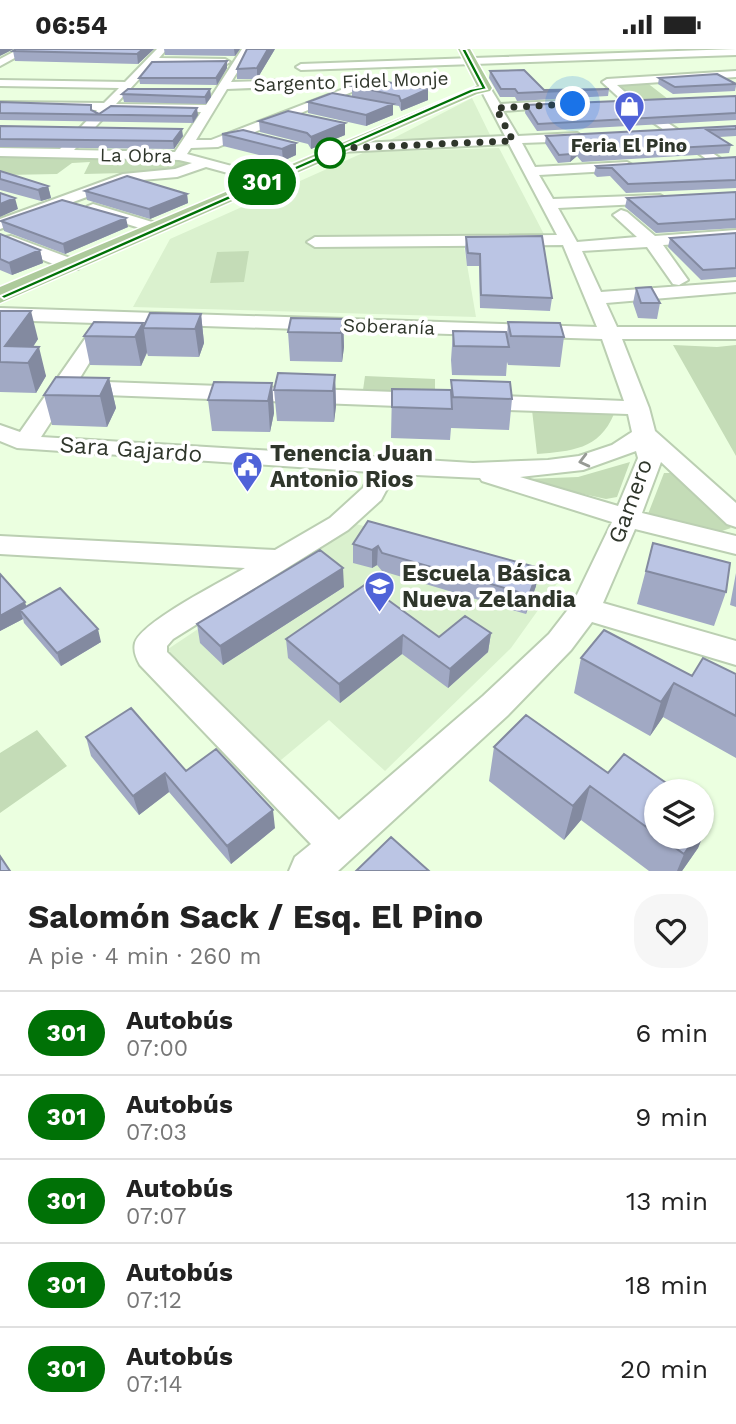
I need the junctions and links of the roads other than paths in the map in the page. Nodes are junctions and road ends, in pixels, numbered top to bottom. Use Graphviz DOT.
graph roads {
  1 [pos="26,49"];
  2 [pos="162,49"];
  3 [pos="247,49"];
  4 [pos="327,50"];
  5 [pos="690,51"];
  6 [pos="736,52"];
  7 [pos="238,55"];
  8 [pos="467,55"];
  9 [pos="151,61"];
  10 [pos="0,65"];
  11 [pos="331,66"];
  12 [pos="301,67"];
  13 [pos="14,68"];
  14 [pos="86,68"];
  15 [pos="138,75"];
  16 [pos="151,75"];
  17 [pos="735,75"];
  18 [pos="476,80"];
  19 [pos="336,82"];
  20 [pos="0,83"];
  21 [pos="220,84"];
  22 [pos="68,85"];
  23 [pos="125,88"];
  24 [pos="144,90"];
  25 [pos="332,98"];
  26 [pos="656,101"];
  27 [pos="630,102"];
  28 [pos="355,103"];
  29 [pos="610,103"];
  30 [pos="573,104"];
  31 [pos="3,107"];
  32 [pos="108,107"];
  33 [pos="496,108"];
  34 [pos="210,109"];
  35 [pos="287,115"];
  36 [pos="305,120"];
  37 [pos="62,128"];
  38 [pos="94,129"];
  39 [pos="697,129"];
  40 [pos="352,130"];
  41 [pos="671,131"];
  42 [pos="644,133"];
  43 [pos="238,134"];
  44 [pos="372,134"];
  45 [pos="588,136"];
  46 [pos="267,141"];
  47 [pos="513,141"];
  48 [pos="574,145"];
  49 [pos="340,148"];
  50 [pos="183,150"];
  51 [pos="0,152"];
  52 [pos="63,153"];
  53 [pos="736,159"];
  54 [pos="714,161"];
  55 [pos="687,162"];
  56 [pos="206,163"];
  57 [pos="646,165"];
  58 [pos="592,168"];
  59 [pos="530,171"];
  60 [pos="736,176"];
  61 [pos="268,180"];
  62 [pos="600,186"];
  63 [pos="670,199"];
  64 [pos="65,201"];
  65 [pos="18,202"];
  66 [pos="549,204"];
  67 [pos="41,209"];
  68 [pos="619,209"];
  69 [pos="0,227"];
  70 [pos="156,228"];
  71 [pos="736,235"];
  72 [pos="650,241"];
  73 [pos="315,242"];
  74 [pos="570,244"];
  75 [pos="72,265"];
  76 [pos="679,280"];
  77 [pos="736,287"];
  78 [pos="0,296"];
  79 [pos="593,298"];
  80 [pos="0,314"];
  81 [pos="108,318"];
  82 [pos="610,333"];
  83 [pos="736,333"];
  84 [pos="63,386"];
  85 [pos="642,421"];
  86 [pos="0,432"];
  87 [pos="25,443"];
  88 [pos="386,466"];
  89 [pos="473,471"];
  90 [pos="627,517"];
  91 [pos="736,518"];
  92 [pos="0,545"];
  93 [pos="736,545"];
  94 [pos="280,559"];
  95 [pos="585,609"];
  96 [pos="736,653"];
  97 [pos="337,844"];
  98 [pos="309,871"];
  1 -- 10 [label="street"];
  2 -- 9 [label="street"];
  3 -- 7 [label="street"];
  4 -- 11 [label="street"];
  5 -- 6 [label="street"];
  5 -- 8 [label="street"];
  5 -- 17 [label="street"];
  7 -- 9 [label="street"];
  7 -- 21 [label="street"];
  8 -- 11 [label="street"];
  8 -- 18 [label="main road, Gamero"];
  9 -- 15 [label="street"];
  10 -- 13 [label="street"];
  11 -- 12 [label="street"];
  11 -- 19 [label="street"];
  14 -- 22 [label="street"];
  15 -- 16 [label="street"];
  15 -- 23 [label="street"];
  17 -- 27 [label="street"];
  18 -- 33 [label="street, Gamero"];
  18 -- 44 [label="main road"];
  19 -- 21 [label="street, Sargento Fidel Monje"];
  19 -- 25 [label="street, Sargento Fidel Monje"];
  20 -- 22 [label="street"];
  21 -- 34 [label="street"];
  22 -- 23 [label="street"];
  23 -- 24 [label="street"];
  23 -- 32 [label="street"];
  25 -- 28 [label="street"];
  25 -- 35 [label="street"];
  26 -- 27 [label="street"];
  27 -- 29 [label="street"];
  27 -- 41 [label="street"];
  30 -- 33 [label="street"];
  31 -- 32 [label="street"];
  32 -- 34 [label="street"];
  32 -- 38 [label="street"];
  33 -- 47 [label="street, Gamero"];
  34 -- 50 [label="street"];
  35 -- 36 [label="street"];
  35 -- 43 [label="street"];
  37 -- 38 [label="street"];
  38 -- 52 [label="street"];
  39 -- 41 [label="street"];
  40 -- 44 [label="street"];
  41 -- 42 [label="street"];
  41 -- 54 [label="street"];
  43 -- 46 [label="street"];
  43 -- 50 [label="street"];
  44 -- 49 [label="main road"];
  45 -- 47 [label="street"];
  47 -- 49 [label="street"];
  47 -- 59 [label="street, Gamero"];
  48 -- 58 [label="street"];
  49 -- 61 [label="main road"];
  50 -- 52 [label="street, La Obra"];
  50 -- 56 [label="street, La Obra"];
  51 -- 52 [label="street, La Obra"];
  53 -- 54 [label="street"];
  54 -- 55 [label="street"];
  54 -- 60 [label="street"];
  56 -- 61 [label="street, La Obra"];
  56 -- 64 [label="street"];
  57 -- 58 [label="street"];
  58 -- 59 [label="street"];
  59 -- 66 [label="street, Gamero"];
  61 -- 70 [label="main road"];
  62 -- 68 [label="street"];
  63 -- 68 [label="street"];
  64 -- 67 [label="street"];
  64 -- 70 [label="street"];
  65 -- 67 [label="street"];
  66 -- 68 [label="street"];
  66 -- 74 [label="street, Gamero"];
  67 -- 69 [label="street"];
  68 -- 72 [label="street"];
  69 -- 75 [label="street"];
  70 -- 75 [label="main road"];
  71 -- 72 [label="street"];
  72 -- 74 [label="street"];
  72 -- 76 [label="street"];
  73 -- 74 [label="street"];
  74 -- 79 [label="street, Gamero"];
  75 -- 78 [label="main road"];
  77 -- 79 [label="street"];
  79 -- 82 [label="street, Gamero"];
  80 -- 81 [label="street, Soberanía"];
  81 -- 82 [label="street, Soberanía"];
  81 -- 84 [label="street"];
  82 -- 83 [label="street, Soberanía"];
  82 -- 85 [label="street, Gamero"];
  84 -- 85 [label="street"];
  84 -- 87 [label="street"];
  85 -- 89 [label="street, Sara Gajardo, one-way"];
  85 -- 90 [label="street, Gamero"];
  85 -- 91 [label="street"];
  86 -- 87 [label="street, Sara Gajardo"];
  87 -- 88 [label="street, Sara Gajardo"];
  88 -- 89 [label="street, Sara Gajardo"];
  88 -- 94 [label="street"];
  89 -- 90 [label="street, Sara Gajardo"];
  90 -- 93 [label="street, Sara Gajardo"];
  90 -- 95 [label="street, Gamero"];
  92 -- 94 [label="street"];
  94 -- 97 [label="street"];
  95 -- 96 [label="street"];
  95 -- 97 [label="street, Gamero"];
  97 -- 98 [label="street, Gamero"];
}
